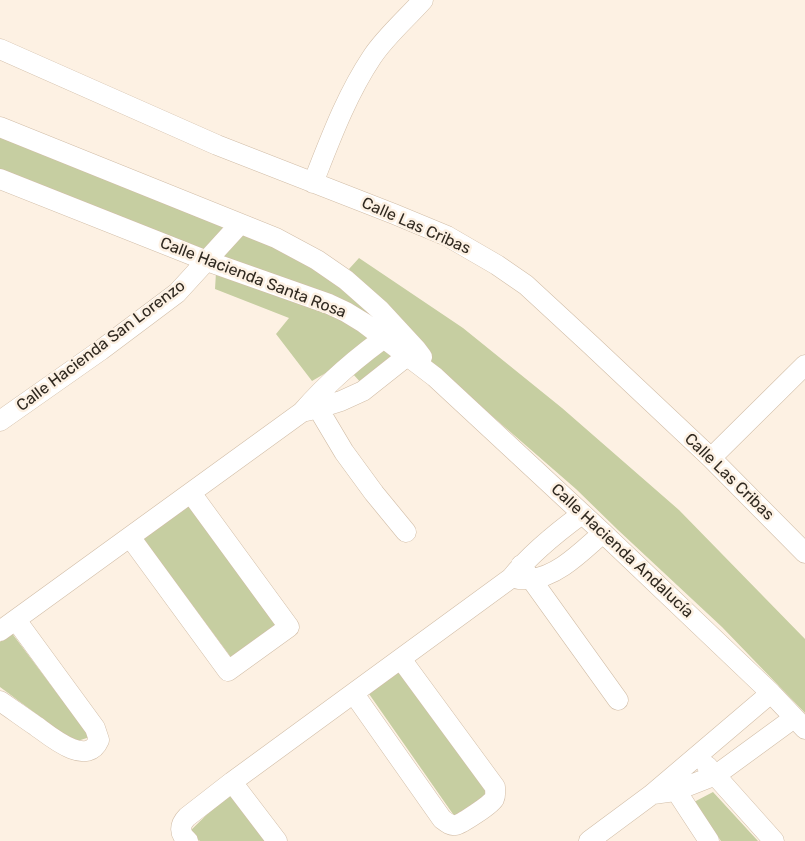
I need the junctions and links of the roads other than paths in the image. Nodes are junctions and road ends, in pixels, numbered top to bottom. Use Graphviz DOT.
graph roads {
  1 [pos="423,0"];
  2 [pos="0,49"];
  3 [pos="0,127"];
  4 [pos="0,179"];
  5 [pos="313,183"];
  6 [pos="240,224"];
  7 [pos="207,261"];
  8 [pos="346,280"];
  9 [pos="329,304"];
  10 [pos="391,334"];
  11 [pos="412,352"];
  12 [pos="805,365"];
  13 [pos="346,368"];
  14 [pos="435,378"];
  15 [pos="363,391"];
  16 [pos="311,407"];
  17 [pos="1,419"];
  18 [pos="711,458"];
  19 [pos="191,493"];
  20 [pos="582,514"];
  21 [pos="406,532"];
  22 [pos="603,533"];
  23 [pos="130,537"];
  24 [pos="540,548"];
  25 [pos="805,553"];
  26 [pos="555,570"];
  27 [pos="521,574"];
  28 [pos="8,625"];
  29 [pos="401,659"];
  30 [pos="771,693"];
  31 [pos="354,694"];
  32 [pos="618,700"];
  33 [pos="0,701"];
  34 [pos="799,723"];
  35 [pos="698,755"];
  36 [pos="716,775"];
  37 [pos="232,782"];
  38 [pos="672,786"];
  39 [pos="188,841"];
  40 [pos="277,841"];
  41 [pos="588,841"];
  42 [pos="709,841"];
  43 [pos="774,841"];
  1 -- 5 [label="street"];
  2 -- 5 [label="street, Calle Las Cribas"];
  3 -- 6 [label="street, Calle Hacienda Santa Rosa"];
  4 -- 7 [label="street, Calle Hacienda Santa Rosa"];
  5 -- 18 [label="street, Calle Las Cribas"];
  6 -- 7 [label="street, Calle Hacienda San Lorenzo"];
  6 -- 8 [label="street, Calle Hacienda Santa Rosa"];
  7 -- 9 [label="street, Calle Hacienda Santa Rosa"];
  7 -- 17 [label="street, Calle Hacienda San Lorenzo"];
  8 -- 9 [label="street"];
  8 -- 10 [label="street, Calle Hacienda Santa Rosa"];
  9 -- 10 [label="street, Calle Hacienda Santa Rosa"];
  10 -- 11 [label="street, Calle Hacienda Santa Rosa"];
  10 -- 13 [label="street"];
  11 -- 14 [label="street, Calle Hacienda Santa Rosa"];
  11 -- 15 [label="street"];
  12 -- 18 [label="street"];
  13 -- 15 [label="street"];
  13 -- 16 [label="street"];
  14 -- 20 [label="street, Calle Hacienda Andalucía"];
  15 -- 16 [label="street"];
  16 -- 19 [label="street"];
  16 -- 21 [label="street"];
  18 -- 25 [label="street, Calle Las Cribas"];
  19 -- 23 [label="street"];
  19 -- 23 [label="street"];
  20 -- 22 [label="street, Calle Hacienda Andalucía"];
  20 -- 24 [label="street"];
  22 -- 26 [label="street"];
  22 -- 30 [label="street, Calle Hacienda Andalucía"];
  23 -- 28 [label="street"];
  24 -- 26 [label="street"];
  24 -- 27 [label="street"];
  26 -- 27 [label="street"];
  27 -- 29 [label="street"];
  27 -- 32 [label="street"];
  28 -- 33 [label="street"];
  29 -- 31 [label="street"];
  29 -- 31 [label="street"];
  30 -- 34 [label="street, Calle Hacienda Andalucía"];
  30 -- 35 [label="street"];
  31 -- 37 [label="street"];
  34 -- 36 [label="street"];
  35 -- 36 [label="street"];
  35 -- 38 [label="street"];
  36 -- 38 [label="street"];
  36 -- 43 [label="street"];
  37 -- 39 [label="street"];
  37 -- 40 [label="street"];
  38 -- 41 [label="street"];
  38 -- 42 [label="street"];
}
